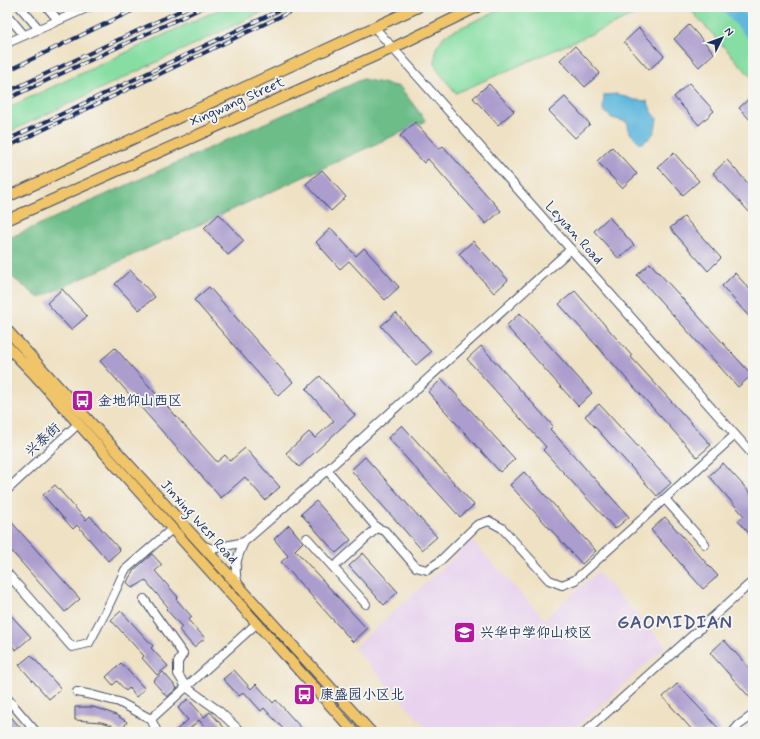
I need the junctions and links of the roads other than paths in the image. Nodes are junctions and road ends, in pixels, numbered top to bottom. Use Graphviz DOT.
graph roads {
  1 [pos="20,7"];
  2 [pos="46,7"];
  3 [pos="65,7"];
  4 [pos="89,7"];
  5 [pos="418,7"];
  6 [pos="478,7"];
  7 [pos="72,14"];
  8 [pos="7,15"];
  9 [pos="58,20"];
  10 [pos="375,28"];
  11 [pos="39,29"];
  12 [pos="24,35"];
  13 [pos="7,43"];
  14 [pos="393,48"];
  15 [pos="7,197"];
  16 [pos="7,220"];
  17 [pos="571,249"];
  18 [pos="7,330"];
  19 [pos="7,346"];
  20 [pos="78,424"];
  21 [pos="735,435"];
  22 [pos="753,455"];
  23 [pos="327,470"];
  24 [pos="7,490"];
  25 [pos="665,499"];
  26 [pos="377,528"];
  27 [pos="172,529"];
  28 [pos="307,538"];
  29 [pos="244,542"];
  30 [pos="200,544"];
  31 [pos="705,544"];
  32 [pos="334,567"];
  33 [pos="7,573"];
  34 [pos="753,581"];
  35 [pos="239,587"];
  36 [pos="144,599"];
  37 [pos="366,604"];
  38 [pos="257,623"];
  39 [pos="186,687"];
  40 [pos="77,692"];
  41 [pos="7,698"];
  42 [pos="753,715"];
  43 [pos="151,719"];
  44 [pos="36,732"];
  45 [pos="157,732"];
  46 [pos="240,732"];
  47 [pos="354,732"];
  48 [pos="371,732"];
  49 [pos="585,732"];
  50 [pos="733,732"];
  1 -- 11 [label="street"];
  2 -- 9 [label="street"];
  3 -- 7 [label="street"];
  4 -- 7 [label="street"];
  5 -- 10 [label="main road, Xingwang Street"];
  6 -- 14 [label="main road, Xingwang Street"];
  7 -- 9 [label="street"];
  8 -- 12 [label="street"];
  9 -- 11 [label="street"];
  10 -- 14 [label="street, Leyuan Road"];
  10 -- 15 [label="main road, Xingwang Street"];
  11 -- 12 [label="street"];
  12 -- 13 [label="street"];
  14 -- 16 [label="main road, Xingwang Street"];
  14 -- 17 [label="street, Leyuan Road"];
  17 -- 21 [label="street, Leyuan Road"];
  17 -- 23 [label="street"];
  18 -- 30 [label="main road, Jinxing West Road"];
  19 -- 20 [label="main road, Jinxing West Road"];
  20 -- 24 [label="street, 兴泰街"];
  20 -- 27 [label="main road, Jinxing West Road"];
  21 -- 22 [label="street, Leyuan Road"];
  21 -- 25 [label="street"];
  23 -- 26 [label="street"];
  23 -- 29 [label="street"];
  25 -- 26 [label="street"];
  25 -- 31 [label="street"];
  26 -- 32 [label="street"];
  27 -- 33 [label="street"];
  27 -- 38 [label="main road, Jinxing West Road"];
  28 -- 32 [label="street"];
  29 -- 30 [label="street"];
  29 -- 35 [label="street"];
  30 -- 35 [label="main road, Jinxing West Road"];
  32 -- 37 [label="street"];
  34 -- 49 [label="street"];
  35 -- 48 [label="main road, Jinxing West Road"];
  36 -- 39 [label="street"];
  38 -- 39 [label="street"];
  38 -- 47 [label="main road, Jinxing West Road"];
  39 -- 43 [label="street"];
  39 -- 46 [label="street"];
  40 -- 43 [label="street"];
  41 -- 44 [label="street"];
  42 -- 50 [label="street"];
  43 -- 45 [label="street"];
}
